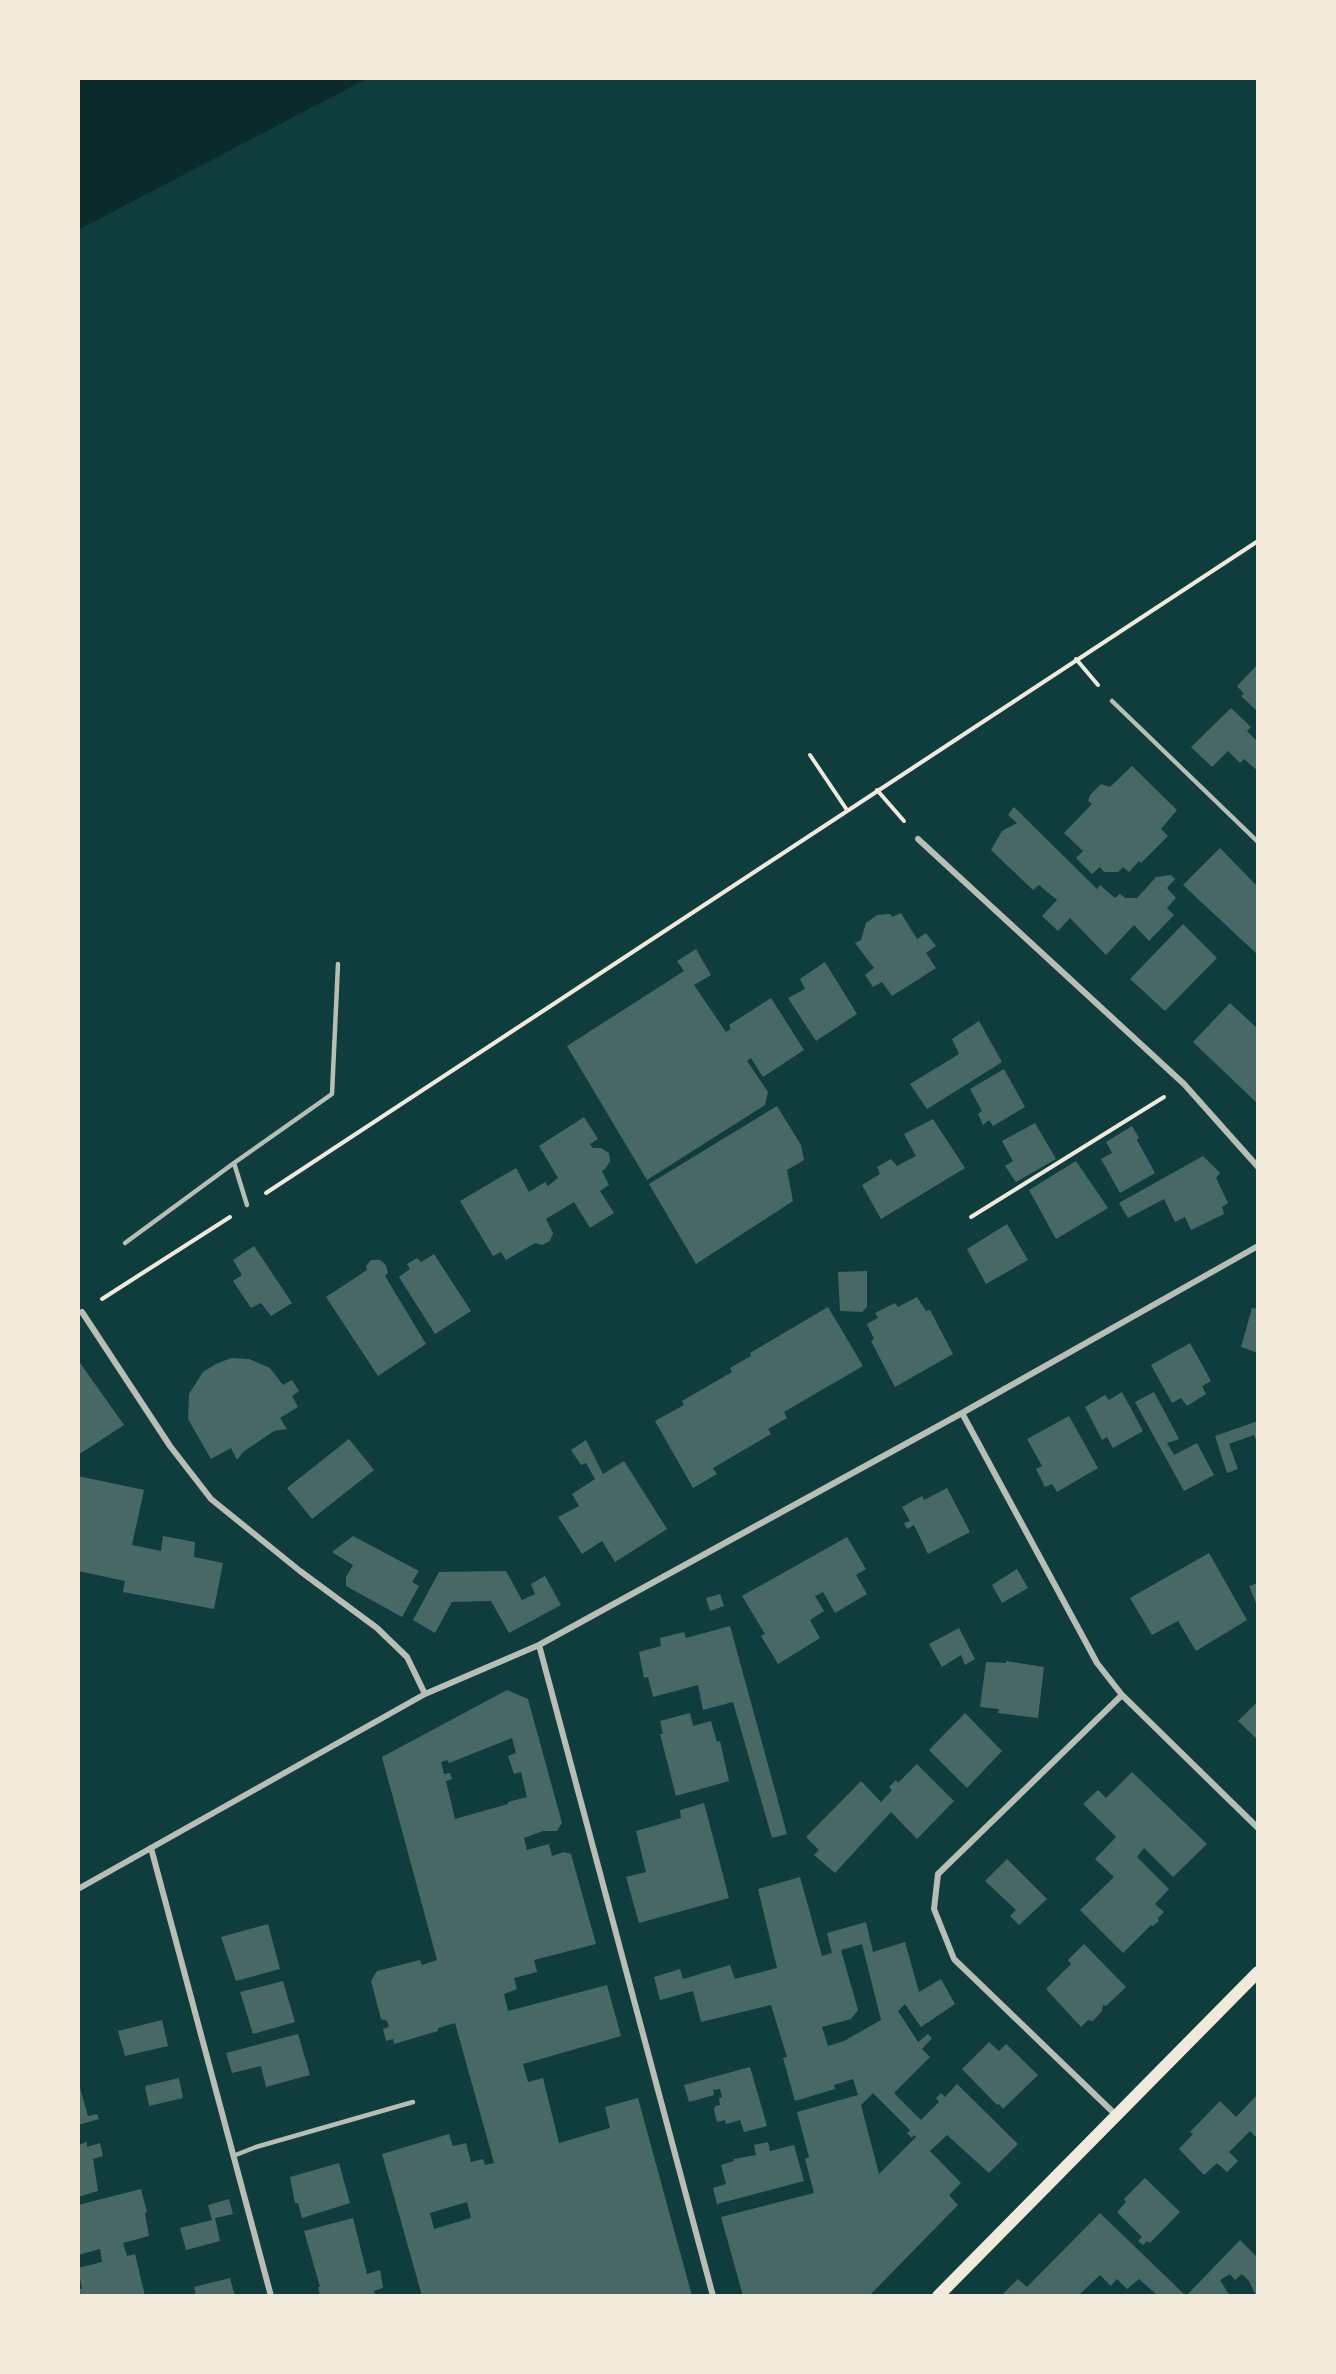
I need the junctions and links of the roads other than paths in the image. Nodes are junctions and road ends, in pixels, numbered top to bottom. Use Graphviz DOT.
graph roads {
  1 [pos="1112,701"];
  2 [pos="918,839"];
  3 [pos="1258,842"];
  4 [pos="338,964"];
  5 [pos="234,1163"];
  6 [pos="1258,1167"];
  7 [pos="247,1205"];
  8 [pos="125,1243"];
  9 [pos="1258,1246"];
  10 [pos="81,1312"];
  11 [pos="962,1413"];
  12 [pos="538,1645"];
  13 [pos="425,1694"];
  14 [pos="1122,1695"];
  15 [pos="1258,1828"];
  16 [pos="151,1848"];
  17 [pos="78,1889"];
  18 [pos="1258,1972"];
  19 [pos="413,2102"];
  20 [pos="1116,2115"];
  21 [pos="233,2156"];
  22 [pos="271,2296"];
  23 [pos="713,2296"];
  24 [pos="938,2296"];
  1 -- 3 [label="lane"];
  2 -- 6 [label="street"];
  4 -- 5 [label="lane"];
  5 -- 7 [label="lane"];
  5 -- 8 [label="lane"];
  9 -- 11 [label="street"];
  10 -- 13 [label="street"];
  11 -- 12 [label="street"];
  11 -- 14 [label="street"];
  12 -- 13 [label="street"];
  12 -- 23 [label="street"];
  13 -- 16 [label="street"];
  14 -- 15 [label="street"];
  14 -- 20 [label="street"];
  16 -- 17 [label="street"];
  16 -- 21 [label="street"];
  18 -- 20 [label="main road"];
  19 -- 21 [label="lane"];
  20 -- 24 [label="main road"];
  21 -- 22 [label="street"];
}
